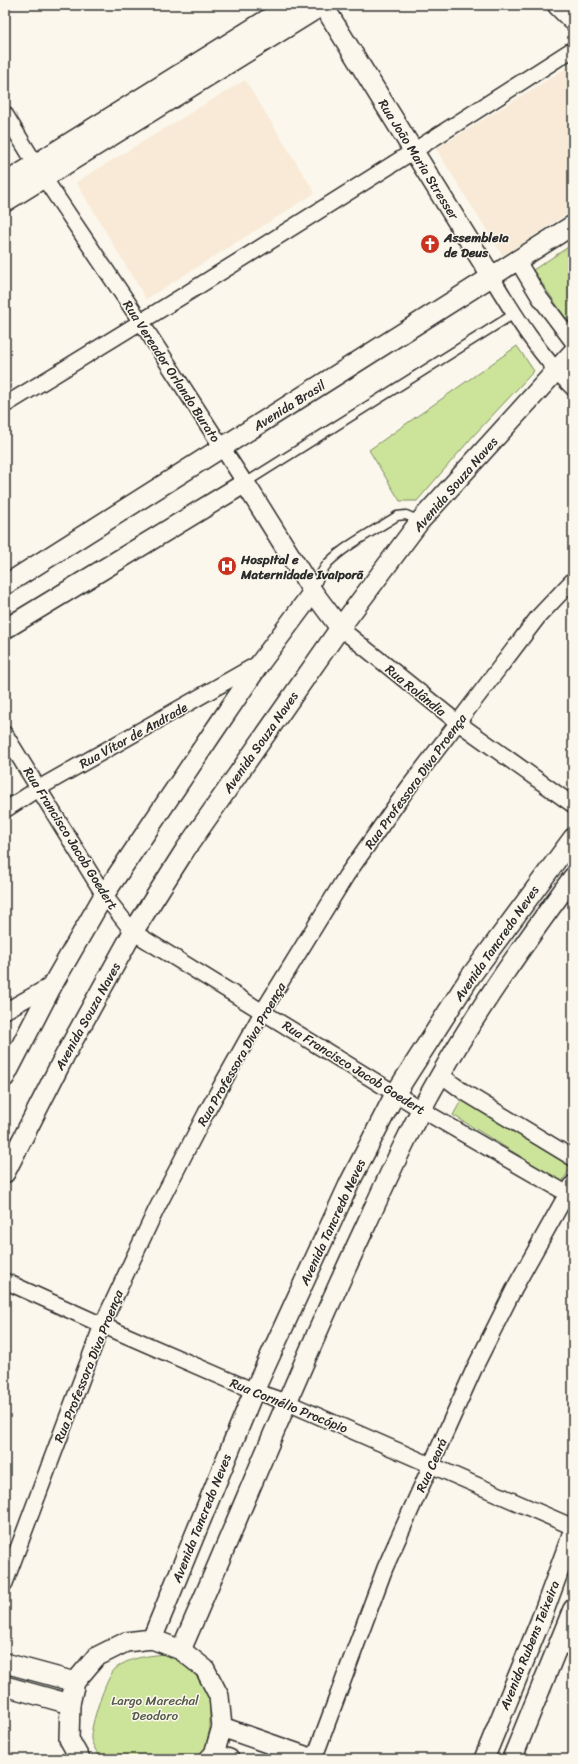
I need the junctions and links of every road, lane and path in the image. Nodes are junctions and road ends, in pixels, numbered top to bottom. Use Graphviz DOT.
graph roads {
  1 [pos="290,5"];
  2 [pos="323,5"];
  3 [pos="559,5"];
  4 [pos="573,19"];
  5 [pos="573,49"];
  6 [pos="5,114"];
  7 [pos="414,151"];
  8 [pos="40,171"];
  9 [pos="5,183"];
  10 [pos="5,202"];
  11 [pos="573,224"];
  12 [pos="517,260"];
  13 [pos="491,276"];
  14 [pos="514,314"];
  15 [pos="141,322"];
  16 [pos="573,342"];
  17 [pos="573,352"];
  18 [pos="555,371"];
  19 [pos="573,388"];
  20 [pos="5,405"];
  21 [pos="222,448"];
  22 [pos="245,483"];
  23 [pos="420,521"];
  24 [pos="573,580"];
  25 [pos="5,585"];
  26 [pos="313,592"];
  27 [pos="340,628"];
  28 [pos="5,629"];
  29 [pos="261,662"];
  30 [pos="457,722"];
  31 [pos="5,734"];
  32 [pos="39,788"];
  33 [pos="573,805"];
  34 [pos="5,810"];
  35 [pos="573,838"];
  36 [pos="573,877"];
  37 [pos="104,895"];
  38 [pos="133,932"];
  39 [pos="53,984"];
  40 [pos="5,1011"];
  41 [pos="263,1011"];
  42 [pos="441,1075"];
  43 [pos="5,1077"];
  44 [pos="395,1094"];
  45 [pos="422,1110"];
  46 [pos="573,1158"];
  47 [pos="5,1173"];
  48 [pos="571,1191"];
  49 [pos="5,1281"];
  50 [pos="102,1325"];
  51 [pos="254,1391"];
  52 [pos="286,1402"];
  53 [pos="431,1465"];
  54 [pos="573,1527"];
  55 [pos="573,1532"];
  56 [pos="5,1583"];
  57 [pos="573,1609"];
  58 [pos="152,1639"];
  59 [pos="567,1646"];
  60 [pos="181,1650"];
  61 [pos="5,1663"];
  62 [pos="75,1682"];
  63 [pos="5,1686"];
  64 [pos="70,1704"];
  65 [pos="222,1727"];
  66 [pos="217,1757"];
  67 [pos="80,1759"];
  68 [pos="313,1759"];
  69 [pos="484,1759"];
  70 [pos="512,1759"];
  1 -- 8 [label="street"];
  2 -- 7 [label="street, Rua João Maria Stresser"];
  2 -- 8 [label="street"];
  3 -- 4 [label="main road"];
  5 -- 7 [label="street"];
  6 -- 8 [label="street, Rua Vereador Orlando Burato"];
  7 -- 13 [label="street, Rua João Maria Stresser"];
  7 -- 15 [label="street"];
  8 -- 9 [label="street"];
  8 -- 10 [label="street"];
  8 -- 15 [label="street, Rua Vereador Orlando Burato"];
  11 -- 12 [label="street, Avenida Brasil"];
  12 -- 13 [label="street, Avenida Brasil"];
  12 -- 16 [label="street"];
  13 -- 14 [label="street, Rua João Maria Stresser"];
  13 -- 21 [label="street, Avenida Brasil"];
  14 -- 18 [label="street, Rua João Maria Stresser"];
  14 -- 22 [label="lane"];
  15 -- 20 [label="street"];
  15 -- 21 [label="street, Rua Vereador Orlando Burato"];
  17 -- 18 [label="street, Avenida Souza Naves"];
  18 -- 19 [label="street, Rua João Maria Stresser"];
  18 -- 23 [label="street, Avenida Souza Naves"];
  21 -- 22 [label="street, Rua Vereador Orlando Burato"];
  21 -- 25 [label="street, Avenida Brasil"];
  22 -- 26 [label="street, Rua Vereador Orlando Burato"];
  22 -- 28 [label="street"];
  23 -- 26 [label="lane"];
  23 -- 27 [label="street, Avenida Souza Naves"];
  24 -- 30 [label="street, Rua Professora Diva Proença"];
  26 -- 27 [label="street, Rua Vereador Orlando Burato"];
  26 -- 29 [label="street"];
  27 -- 30 [label="street, Rua Rolândia"];
  27 -- 38 [label="street, Avenida Souza Naves"];
  29 -- 32 [label="street, Rua Vítor de Andrade"];
  29 -- 37 [label="street"];
  30 -- 33 [label="street, Rua Rolândia"];
  30 -- 41 [label="street, Rua Professora Diva Proença"];
  31 -- 32 [label="street, Rua Francisco Jacob Goedert"];
  32 -- 34 [label="street, Rua Vítor de Andrade"];
  32 -- 37 [label="street, Rua Francisco Jacob Goedert"];
  35 -- 44 [label="street, Avenida Tancredo Neves"];
  36 -- 42 [label="street, Avenida Tancredo Neves"];
  37 -- 38 [label="street, Rua Francisco Jacob Goedert"];
  37 -- 39 [label="street"];
  38 -- 41 [label="street, Rua Francisco Jacob Goedert"];
  38 -- 47 [label="street, Avenida Souza Naves"];
  39 -- 40 [label="street"];
  39 -- 43 [label="street"];
  41 -- 44 [label="street, Rua Francisco Jacob Goedert"];
  41 -- 50 [label="street, Rua Professora Diva Proença"];
  42 -- 45 [label="street, Avenida Tancredo Neves"];
  42 -- 46 [label="street"];
  44 -- 45 [label="street, Rua Francisco Jacob Goedert"];
  44 -- 51 [label="street, Avenida Tancredo Neves"];
  45 -- 48 [label="street, Rua Francisco Jacob Goedert"];
  45 -- 52 [label="street, Avenida Tancredo Neves"];
  48 -- 53 [label="street, Rua Ceará"];
  49 -- 50 [label="street, Rua Cornélio Procópio"];
  50 -- 51 [label="street, Rua Cornélio Procópio"];
  50 -- 56 [label="street, Rua Professora Diva Proença"];
  51 -- 52 [label="street, Rua Cornélio Procópio"];
  51 -- 58 [label="street, Avenida Tancredo Neves"];
  52 -- 53 [label="street, Rua Cornélio Procópio"];
  52 -- 60 [label="street, Avenida Tancredo Neves"];
  53 -- 54 [label="street, Rua Cornélio Procópio"];
  53 -- 68 [label="street, Rua Ceará"];
  55 -- 69 [label="street, Avenida Rubens Teixeira"];
  57 -- 59 [label="street, Avenida Rubens Teixeira"];
  58 -- 60 [label="street"];
  58 -- 62 [label="street"];
  59 -- 70 [label="street, Avenida Rubens Teixeira"];
  60 -- 65 [label="street"];
  61 -- 62 [label="street"];
  62 -- 64 [label="street"];
  63 -- 64 [label="street"];
  64 -- 67 [label="street"];
  65 -- 66 [label="street"];
  65 -- 68 [label="street"];
}
